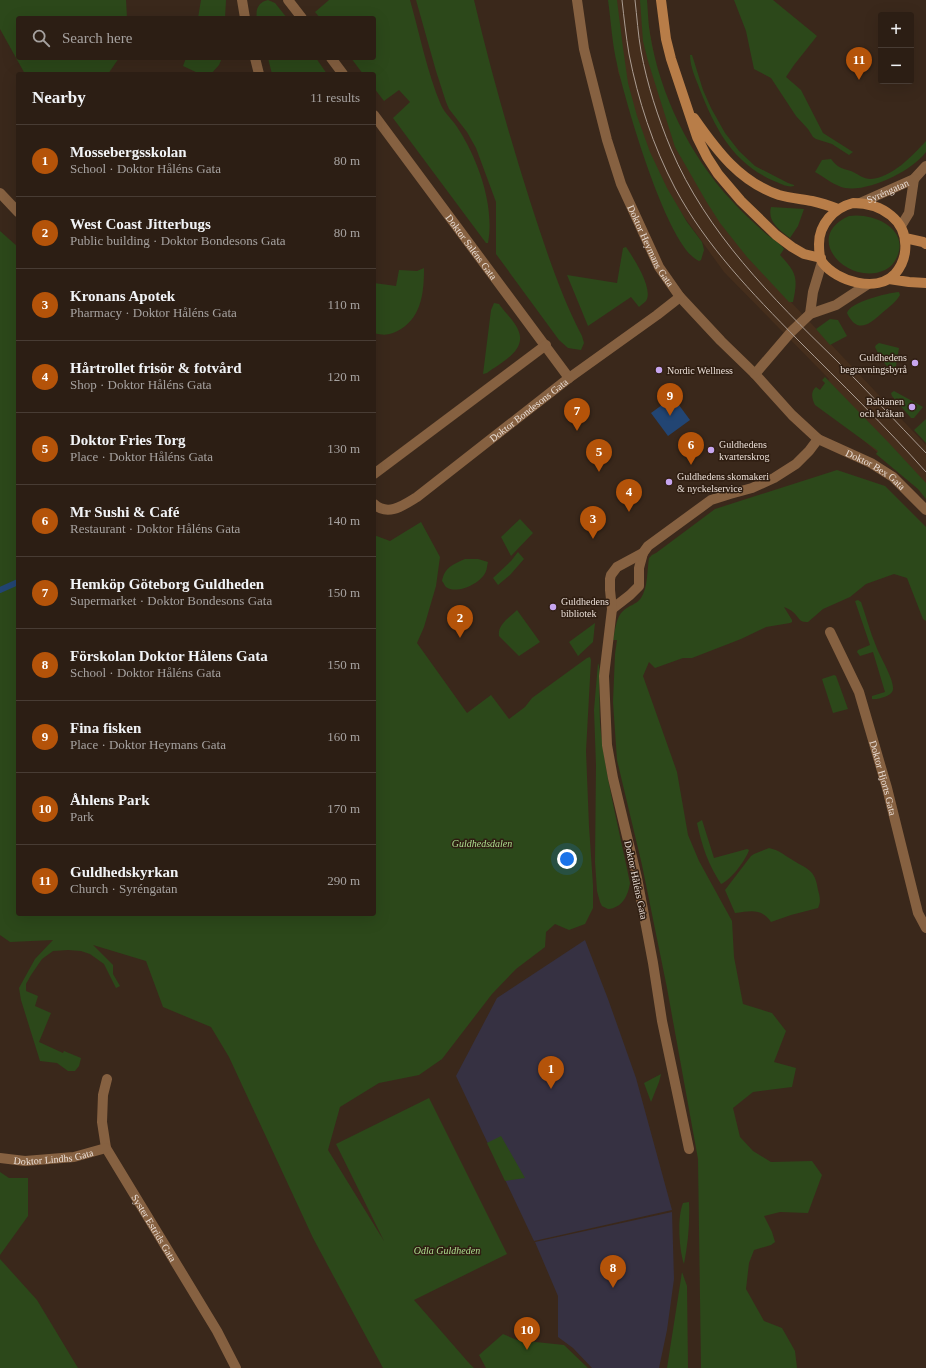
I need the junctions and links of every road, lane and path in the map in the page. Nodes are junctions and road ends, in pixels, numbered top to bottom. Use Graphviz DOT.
graph roads {
  1 [pos="242,0"];
  2 [pos="288,0"];
  3 [pos="577,0"];
  4 [pos="661,0"];
  5 [pos="245,16"];
  6 [pos="300,16"];
  7 [pos="256,60"];
  8 [pos="332,60"];
  9 [pos="259,72"];
  10 [pos="342,72"];
  11 [pos="689,110"];
  12 [pos="376,118"];
  13 [pos="926,166"];
  14 [pos="914,179"];
  15 [pos="0,193"];
  16 [pos="860,203"];
  17 [pos="15,209"];
  18 [pos="838,209"];
  19 [pos="901,226"];
  20 [pos="905,238"];
  21 [pos="926,244"];
  22 [pos="821,260"];
  23 [pos="889,279"];
  24 [pos="926,283"];
  25 [pos="868,284"];
  26 [pos="680,297"];
  27 [pos="810,314"];
  28 [pos="546,345"];
  29 [pos="754,374"];
  30 [pos="569,378"];
  31 [pos="818,439"];
  32 [pos="376,472"];
  33 [pos="376,505"];
  34 [pos="926,510"];
  35 [pos="643,553"];
  36 [pos="612,609"];
  37 [pos="830,632"];
  38 [pos="926,928"];
  39 [pos="107,1079"];
  40 [pos="106,1148"];
  41 [pos="689,1149"];
  42 [pos="0,1158"];
  43 [pos="236,1368"];
  1 -- 5 [label="street"];
  2 -- 6 [label="street"];
  3 -- 26 [label="street, Doktor Heymans Gata"];
  4 -- 11 [label="street"];
  7 -- 9 [label="street"];
  8 -- 10 [label="street"];
  11 -- 18 [label="street"];
  11 -- 22 [label="street"];
  12 -- 28 [label="street, Doktor Saléns Gata"];
  13 -- 14 [label="street, Syréngatan"];
  14 -- 16 [label="street, Syréngatan"];
  14 -- 19 [label="street, Syréngatan"];
  15 -- 17 [label="street"];
  16 -- 18 [label="street"];
  16 -- 19 [label="street"];
  18 -- 22 [label="street"];
  19 -- 20 [label="street"];
  20 -- 21 [label="street"];
  20 -- 23 [label="street"];
  22 -- 25 [label="street"];
  22 -- 27 [label="street"];
  23 -- 24 [label="street"];
  23 -- 25 [label="street"];
  25 -- 27 [label="street"];
  26 -- 29 [label="street, Doktor Heymans Gata"];
  26 -- 30 [label="street, Doktor Bondesons Gata"];
  27 -- 29 [label="street"];
  28 -- 30 [label="street, Doktor Saléns Gata"];
  28 -- 32 [label="street"];
  29 -- 31 [label="street, Doktor Heymans Gata"];
  30 -- 33 [label="street, Doktor Bondesons Gata"];
  31 -- 34 [label="street, Doktor Bex Gata"];
  31 -- 35 [label="street, Doktor Håléns Gata"];
  35 -- 36 [label="street"];
  35 -- 36 [label="street, Doktor Håléns Gata"];
  36 -- 41 [label="street, Doktor Håléns Gata"];
  37 -- 38 [label="street, Doktor Hjorts Gata"];
  39 -- 40 [label="street, Syster Estrids Gata"];
  40 -- 42 [label="street, Doktor Lindhs Gata"];
  40 -- 43 [label="street, Syster Estrids Gata"];
}
